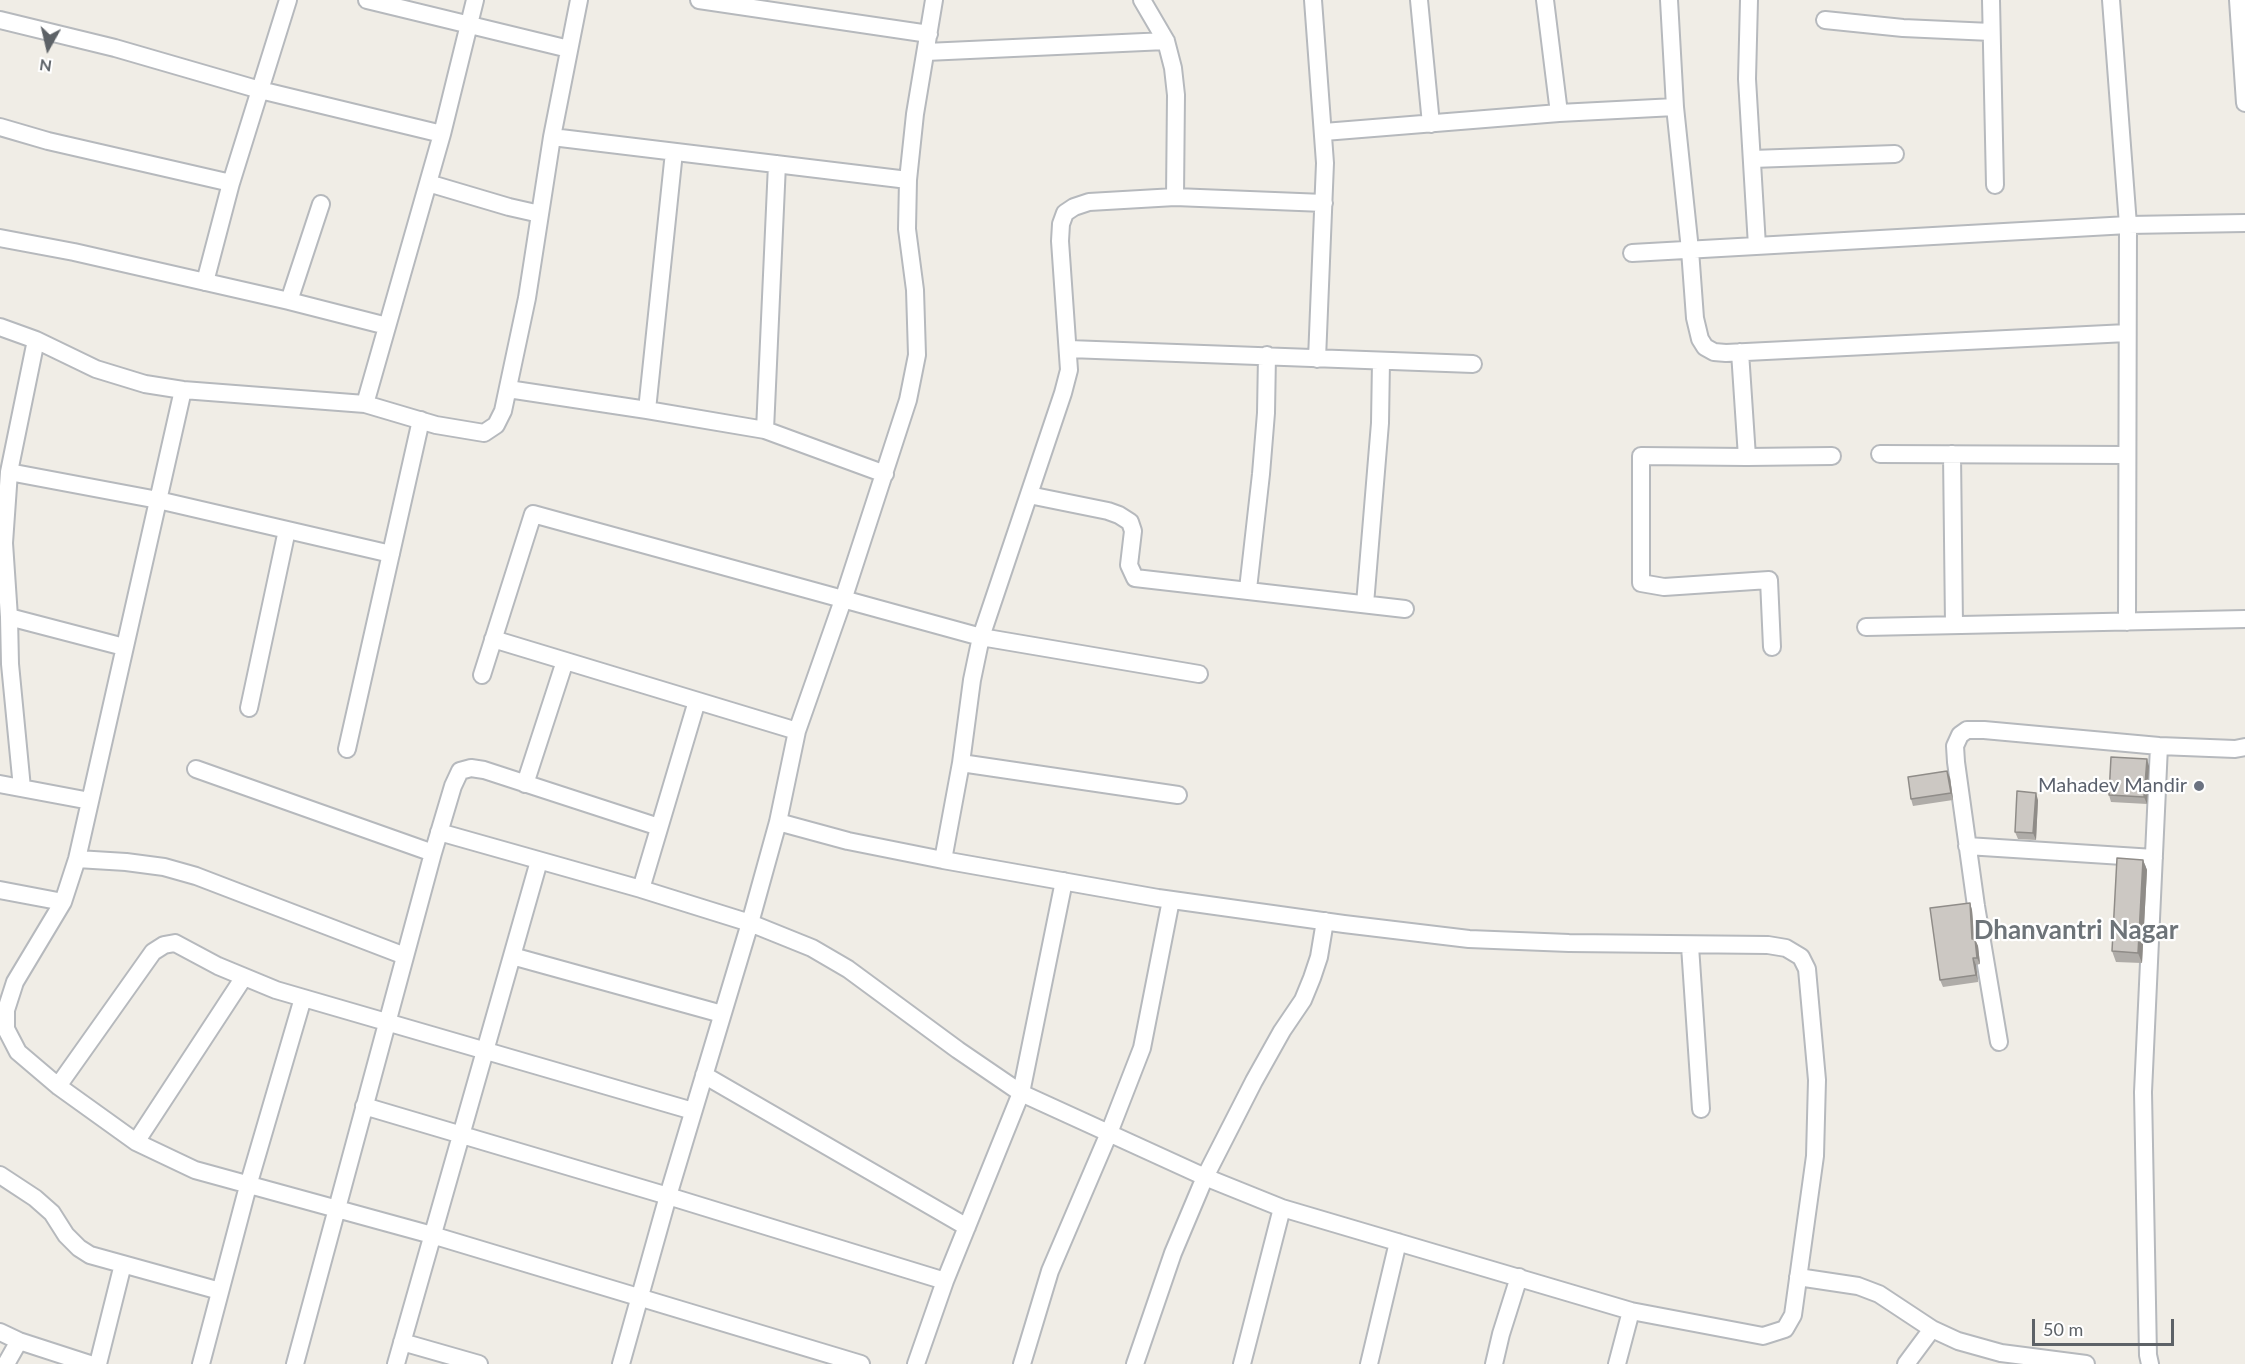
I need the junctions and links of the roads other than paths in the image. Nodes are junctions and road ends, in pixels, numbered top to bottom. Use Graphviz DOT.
graph roads {
  1 [pos="288,0"];
  2 [pos="367,0"];
  3 [pos="475,0"];
  4 [pos="579,0"];
  5 [pos="699,0"];
  6 [pos="934,0"];
  7 [pos="1142,0"];
  8 [pos="1313,0"];
  9 [pos="1419,0"];
  10 [pos="1545,0"];
  11 [pos="1669,0"];
  12 [pos="1749,0"];
  13 [pos="1991,0"];
  14 [pos="2111,0"];
  15 [pos="2238,0"];
  16 [pos="0,20"];
  17 [pos="1825,20"];
  18 [pos="470,26"];
  19 [pos="1991,32"];
  20 [pos="929,33"];
  21 [pos="1166,41"];
  22 [pos="569,49"];
  23 [pos="926,52"];
  24 [pos="260,90"];
  25 [pos="2245,103"];
  26 [pos="1675,107"];
  27 [pos="1559,113"];
  28 [pos="1431,124"];
  29 [pos="0,127"];
  30 [pos="1324,132"];
  31 [pos="442,134"];
  32 [pos="552,137"];
  33 [pos="674,152"];
  34 [pos="1895,154"];
  35 [pos="1752,159"];
  36 [pos="777,164"];
  37 [pos="908,180"];
  38 [pos="231,183"];
  39 [pos="428,183"];
  40 [pos="1995,185"];
  41 [pos="1175,197"];
  42 [pos="321,204"];
  43 [pos="1324,204"];
  44 [pos="540,214"];
  45 [pos="2245,223"];
  46 [pos="2128,225"];
  47 [pos="0,238"];
  48 [pos="1757,246"];
  49 [pos="1690,250"];
  50 [pos="1632,253"];
  51 [pos="205,282"];
  52 [pos="289,301"];
  53 [pos="387,326"];
  54 [pos="0,327"];
  55 [pos="2127,333"];
  56 [pos="36,340"];
  57 [pos="1069,349"];
  58 [pos="1740,352"];
  59 [pos="1267,356"];
  60 [pos="1317,359"];
  61 [pos="1381,361"];
  62 [pos="1473,364"];
  63 [pos="183,390"];
  64 [pos="508,390"];
  65 [pos="365,404"];
  66 [pos="647,410"];
  67 [pos="421,420"];
  68 [pos="765,430"];
  69 [pos="1880,454"];
  70 [pos="1952,454"];
  71 [pos="2127,455"];
  72 [pos="1832,456"];
  73 [pos="1747,457"];
  74 [pos="9,472"];
  75 [pos="885,474"];
  76 [pos="1029,495"];
  77 [pos="158,500"];
  78 [pos="287,530"];
  79 [pos="391,554"];
  80 [pos="1248,589"];
  81 [pos="843,600"];
  82 [pos="1365,604"];
  83 [pos="1406,609"];
  84 [pos="9,617"];
  85 [pos="2245,619"];
  86 [pos="2127,621"];
  87 [pos="1954,625"];
  88 [pos="1866,627"];
  89 [pos="981,637"];
  90 [pos="494,639"];
  91 [pos="124,647"];
  92 [pos="1772,647"];
  93 [pos="565,661"];
  94 [pos="1199,674"];
  95 [pos="482,675"];
  96 [pos="697,701"];
  97 [pos="249,708"];
  98 [pos="797,731"];
  99 [pos="2159,746"];
  100 [pos="2245,747"];
  101 [pos="347,749"];
  102 [pos="961,764"];
  103 [pos="196,770"];
  104 [pos="0,784"];
  105 [pos="525,784"];
  106 [pos="22,788"];
  107 [pos="1178,795"];
  108 [pos="90,801"];
  109 [pos="778,822"];
  110 [pos="659,827"];
  111 [pos="439,832"];
  112 [pos="1967,846"];
  113 [pos="433,853"];
  114 [pos="2154,858"];
  115 [pos="77,859"];
  116 [pos="943,860"];
  117 [pos="539,861"];
  118 [pos="1064,882"];
  119 [pos="641,889"];
  120 [pos="0,890"];
  121 [pos="1171,900"];
  122 [pos="63,902"];
  123 [pos="1324,921"];
  124 [pos="750,923"];
  125 [pos="1690,946"];
  126 [pos="405,956"];
  127 [pos="512,956"];
  128 [pos="244,977"];
  129 [pos="303,998"];
  130 [pos="722,1014"];
  131 [pos="387,1023"];
  132 [pos="1999,1042"];
  133 [pos="485,1051"];
  134 [pos="704,1075"];
  135 [pos="58,1086"];
  136 [pos="1021,1093"];
  137 [pos="364,1106"];
  138 [pos="1701,1109"];
  139 [pos="693,1112"];
  140 [pos="461,1133"];
  141 [pos="1109,1133"];
  142 [pos="136,1142"];
  143 [pos="0,1175"];
  144 [pos="1205,1177"];
  145 [pos="248,1186"];
  146 [pos="668,1196"];
  147 [pos="1282,1208"];
  148 [pos="336,1210"];
  149 [pos="967,1227"];
  150 [pos="432,1235"];
  151 [pos="1398,1242"];
  152 [pos="123,1264"];
  153 [pos="1519,1277"];
  154 [pos="1798,1277"];
  155 [pos="945,1281"];
  156 [pos="220,1292"];
  157 [pos="639,1299"];
  158 [pos="1631,1311"];
  159 [pos="1932,1329"];
  160 [pos="0,1332"];
  161 [pos="19,1341"];
  162 [pos="402,1342"];
  163 [pos="2055,1363"];
  164 [pos="6,1364"];
  165 [pos="90,1364"];
  166 [pos="98,1364"];
  167 [pos="201,1364"];
  168 [pos="295,1364"];
  169 [pos="396,1364"];
  170 [pos="479,1364"];
  171 [pos="621,1364"];
  172 [pos="861,1364"];
  173 [pos="916,1364"];
  174 [pos="1022,1364"];
  175 [pos="1135,1364"];
  176 [pos="1242,1364"];
  177 [pos="1369,1364"];
  178 [pos="1494,1364"];
  179 [pos="1617,1364"];
  180 [pos="1905,1364"];
  181 [pos="2086,1364"];
  182 [pos="2150,1364"];
  1 -- 24 [label="street"];
  2 -- 18 [label="street"];
  3 -- 18 [label="street"];
  4 -- 22 [label="street"];
  5 -- 20 [label="street"];
  6 -- 20 [label="street"];
  7 -- 21 [label="street"];
  8 -- 30 [label="street"];
  9 -- 28 [label="street"];
  10 -- 27 [label="street"];
  11 -- 26 [label="street"];
  12 -- 35 [label="street"];
  13 -- 19 [label="street"];
  14 -- 46 [label="street"];
  15 -- 25 [label="street"];
  16 -- 24 [label="street"];
  17 -- 19 [label="street"];
  18 -- 22 [label="street"];
  18 -- 31 [label="street"];
  19 -- 40 [label="street"];
  20 -- 23 [label="street"];
  21 -- 23 [label="street"];
  21 -- 41 [label="street"];
  22 -- 32 [label="street"];
  23 -- 37 [label="street"];
  24 -- 31 [label="street"];
  24 -- 38 [label="street"];
  26 -- 27 [label="street"];
  26 -- 49 [label="street"];
  27 -- 28 [label="street"];
  28 -- 30 [label="street"];
  29 -- 38 [label="street"];
  30 -- 43 [label="street"];
  31 -- 39 [label="street"];
  32 -- 33 [label="street"];
  32 -- 44 [label="street"];
  33 -- 36 [label="street"];
  33 -- 66 [label="street"];
  34 -- 35 [label="street"];
  35 -- 48 [label="street"];
  36 -- 37 [label="street"];
  36 -- 68 [label="street"];
  37 -- 75 [label="street"];
  38 -- 51 [label="street"];
  39 -- 44 [label="street"];
  39 -- 53 [label="street"];
  41 -- 43 [label="street"];
  41 -- 57 [label="street"];
  42 -- 52 [label="street"];
  43 -- 60 [label="street"];
  44 -- 64 [label="street"];
  45 -- 46 [label="street"];
  46 -- 48 [label="street"];
  46 -- 55 [label="street"];
  47 -- 51 [label="street"];
  48 -- 49 [label="street"];
  49 -- 50 [label="street"];
  49 -- 58 [label="street"];
  51 -- 52 [label="street"];
  52 -- 53 [label="street"];
  53 -- 65 [label="street"];
  54 -- 56 [label="street"];
  55 -- 58 [label="street"];
  55 -- 71 [label="street"];
  56 -- 63 [label="street"];
  56 -- 74 [label="street"];
  57 -- 59 [label="street"];
  57 -- 76 [label="street"];
  58 -- 73 [label="street"];
  59 -- 60 [label="street"];
  59 -- 80 [label="street"];
  60 -- 61 [label="street"];
  61 -- 62 [label="street"];
  61 -- 82 [label="street"];
  63 -- 65 [label="street"];
  63 -- 77 [label="street"];
  64 -- 66 [label="street"];
  64 -- 67 [label="street"];
  65 -- 67 [label="street"];
  66 -- 68 [label="street"];
  67 -- 79 [label="street"];
  68 -- 75 [label="street"];
  69 -- 70 [label="street"];
  70 -- 71 [label="street"];
  70 -- 87 [label="street"];
  71 -- 86 [label="street"];
  72 -- 73 [label="street"];
  73 -- 92 [label="street"];
  74 -- 77 [label="street"];
  74 -- 84 [label="street"];
  75 -- 81 [label="street"];
  76 -- 80 [label="street"];
  76 -- 89 [label="street"];
  77 -- 78 [label="street"];
  77 -- 91 [label="street"];
  78 -- 79 [label="street"];
  78 -- 97 [label="street"];
  79 -- 101 [label="street"];
  80 -- 82 [label="street"];
  81 -- 89 [label="street"];
  81 -- 90 [label="street"];
  81 -- 98 [label="street"];
  82 -- 83 [label="street"];
  84 -- 91 [label="street"];
  84 -- 106 [label="street"];
  85 -- 86 [label="street"];
  86 -- 87 [label="street"];
  87 -- 88 [label="street"];
  89 -- 94 [label="street"];
  89 -- 102 [label="street"];
  90 -- 93 [label="street"];
  90 -- 95 [label="street"];
  91 -- 108 [label="street"];
  93 -- 96 [label="street"];
  93 -- 105 [label="street"];
  96 -- 98 [label="street"];
  96 -- 110 [label="street"];
  98 -- 109 [label="street"];
  99 -- 100 [label="street"];
  99 -- 112 [label="street"];
  99 -- 114 [label="street"];
  102 -- 107 [label="street"];
  102 -- 116 [label="street"];
  103 -- 113 [label="street"];
  104 -- 106 [label="street"];
  105 -- 110 [label="street"];
  105 -- 111 [label="street"];
  106 -- 108 [label="street"];
  108 -- 115 [label="street"];
  109 -- 116 [label="street"];
  109 -- 124 [label="street"];
  110 -- 119 [label="street"];
  111 -- 113 [label="street"];
  111 -- 117 [label="street"];
  112 -- 114 [label="street"];
  112 -- 132 [label="street"];
  113 -- 126 [label="street"];
  114 -- 182 [label="street"];
  115 -- 122 [label="street"];
  115 -- 126 [label="street"];
  116 -- 118 [label="street"];
  117 -- 119 [label="street"];
  117 -- 127 [label="street"];
  118 -- 121 [label="street"];
  118 -- 136 [label="street"];
  119 -- 124 [label="street"];
  120 -- 122 [label="street"];
  121 -- 123 [label="street"];
  121 -- 141 [label="street"];
  122 -- 135 [label="street"];
  123 -- 125 [label="street"];
  123 -- 144 [label="street"];
  124 -- 130 [label="street"];
  124 -- 136 [label="street"];
  125 -- 138 [label="street"];
  125 -- 154 [label="street"];
  126 -- 131 [label="street"];
  127 -- 130 [label="street"];
  127 -- 133 [label="street"];
  128 -- 129 [label="street"];
  128 -- 135 [label="street"];
  128 -- 142 [label="street"];
  129 -- 131 [label="street"];
  129 -- 145 [label="street"];
  130 -- 134 [label="street"];
  131 -- 133 [label="street"];
  131 -- 137 [label="street"];
  133 -- 139 [label="street"];
  133 -- 140 [label="street"];
  134 -- 139 [label="street"];
  134 -- 149 [label="street"];
  135 -- 142 [label="street"];
  136 -- 141 [label="street"];
  136 -- 149 [label="street"];
  137 -- 140 [label="street"];
  137 -- 148 [label="street"];
  139 -- 146 [label="street"];
  140 -- 146 [label="street"];
  140 -- 150 [label="street"];
  141 -- 144 [label="street"];
  141 -- 174 [label="street"];
  142 -- 145 [label="street"];
  143 -- 152 [label="street"];
  144 -- 147 [label="street"];
  144 -- 175 [label="street"];
  145 -- 148 [label="street"];
  145 -- 156 [label="street"];
  146 -- 155 [label="street"];
  146 -- 157 [label="street"];
  147 -- 151 [label="street"];
  147 -- 176 [label="street"];
  148 -- 150 [label="street"];
  148 -- 168 [label="street"];
  149 -- 155 [label="street"];
  150 -- 157 [label="street"];
  150 -- 162 [label="street"];
  151 -- 153 [label="street"];
  151 -- 177 [label="street"];
  152 -- 156 [label="street"];
  152 -- 166 [label="street"];
  153 -- 158 [label="street"];
  153 -- 178 [label="street"];
  154 -- 158 [label="street"];
  154 -- 159 [label="street"];
  155 -- 173 [label="street"];
  156 -- 167 [label="street"];
  157 -- 171 [label="street"];
  157 -- 172 [label="street"];
  158 -- 179 [label="street"];
  159 -- 163 [label="street"];
  159 -- 180 [label="street"];
  160 -- 161 [label="street"];
  161 -- 164 [label="street"];
  161 -- 165 [label="street"];
  162 -- 169 [label="street"];
  162 -- 170 [label="street"];
  163 -- 181 [label="street"];
}
